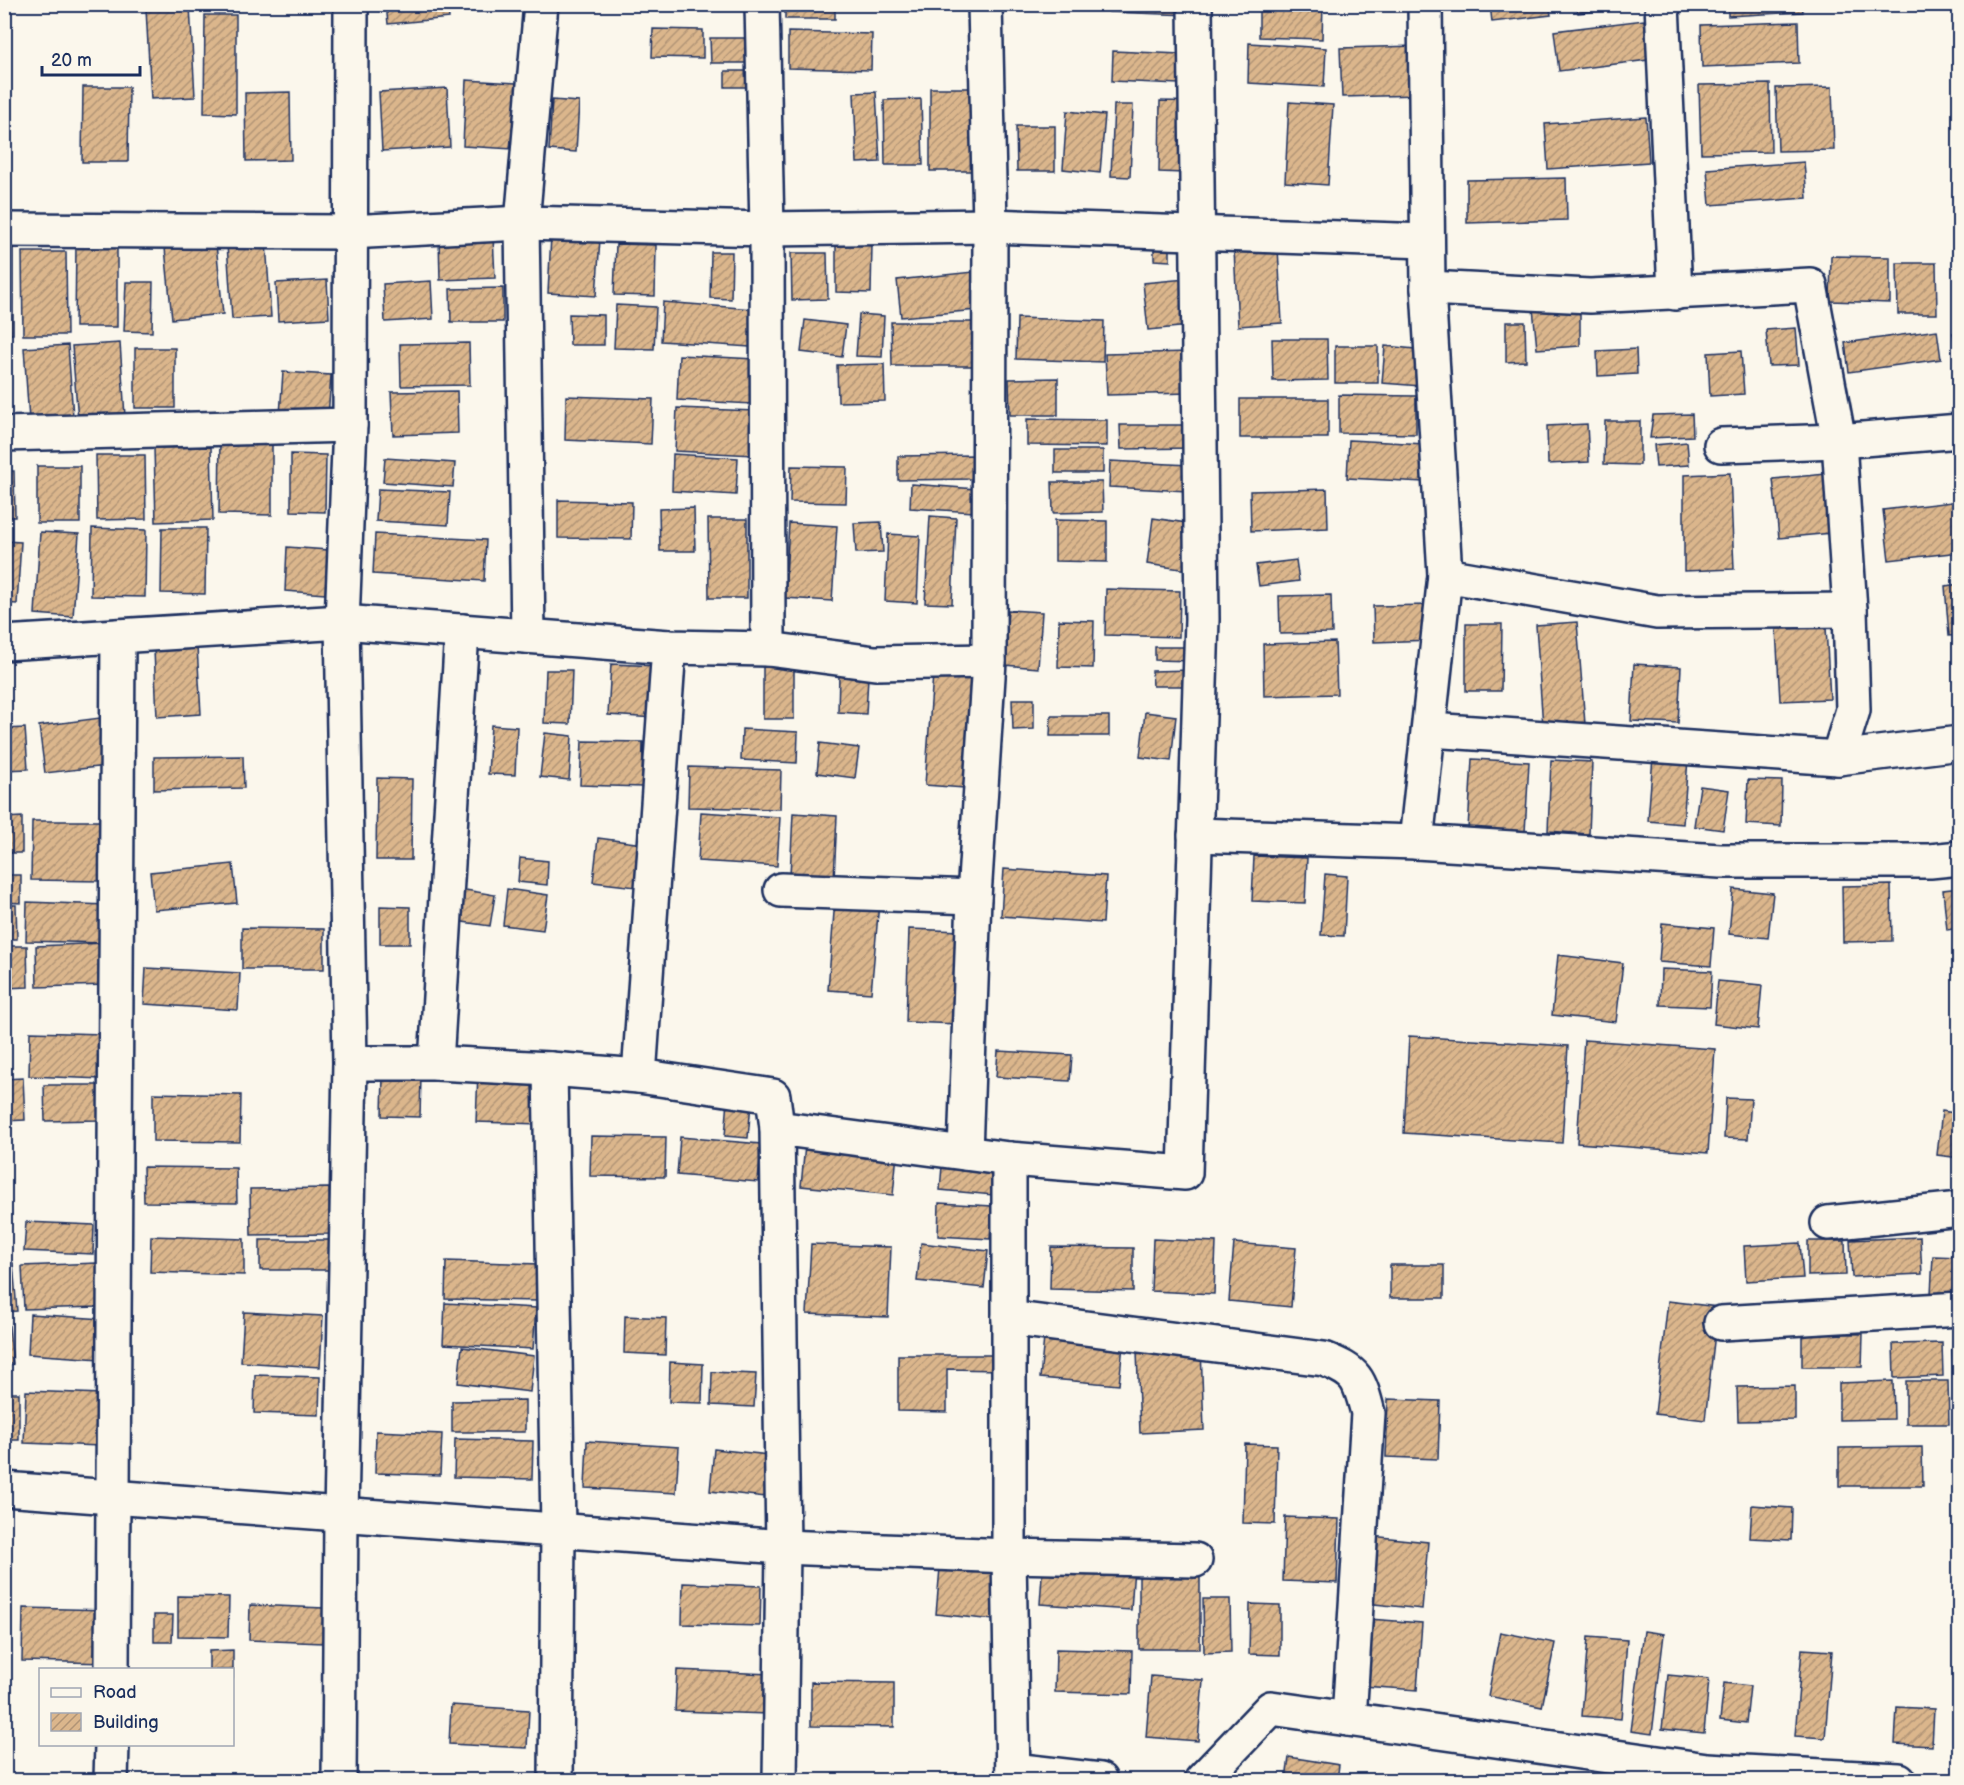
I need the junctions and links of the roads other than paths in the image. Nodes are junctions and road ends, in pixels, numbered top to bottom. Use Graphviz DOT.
graph roads {
  1 [pos="351,4"];
  2 [pos="541,4"];
  3 [pos="762,4"];
  4 [pos="985,4"];
  5 [pos="1195,4"];
  6 [pos="1425,4"];
  7 [pos="1662,4"];
  8 [pos="522,223"];
  9 [pos="990,226"];
  10 [pos="767,229"];
  11 [pos="4,230"];
  12 [pos="349,232"];
  13 [pos="1198,234"];
  14 [pos="1427,242"];
  15 [pos="1428,288"];
  16 [pos="1676,293"];
  17 [pos="350,425"];
  18 [pos="1959,431"];
  19 [pos="4,434"];
  20 [pos="1839,441"];
  21 [pos="1721,445"];
  22 [pos="1445,575"];
  23 [pos="1850,610"];
  24 [pos="342,622"];
  25 [pos="462,631"];
  26 [pos="118,636"];
  27 [pos="528,636"];
  28 [pos="4,643"];
  29 [pos="669,647"];
  30 [pos="768,649"];
  31 [pos="989,661"];
  32 [pos="1430,730"];
  33 [pos="1959,743"];
  34 [pos="1838,758"];
  35 [pos="1195,835"];
  36 [pos="1416,842"];
  37 [pos="1959,858"];
  38 [pos="781,890"];
  39 [pos="974,897"];
  40 [pos="350,1063"];
  41 [pos="435,1063"];
  42 [pos="550,1069"];
  43 [pos="639,1076"];
  44 [pos="777,1128"];
  45 [pos="965,1153"];
  46 [pos="1009,1158"];
  47 [pos="1959,1209"];
  48 [pos="1828,1223"];
  49 [pos="1959,1309"];
  50 [pos="1009,1318"];
  51 [pos="1721,1323"];
  52 [pos="4,1489"];
  53 [pos="113,1496"];
  54 [pos="341,1516"];
  55 [pos="558,1529"];
  56 [pos="783,1547"];
  57 [pos="1009,1556"];
  58 [pos="1195,1560"];
  59 [pos="112,1668"];
  60 [pos="1349,1719"];
  61 [pos="112,1746"];
  62 [pos="1013,1775"];
  63 [pos="1706,1775"];
  64 [pos="111,1780"];
  65 [pos="339,1780"];
  66 [pos="556,1780"];
  67 [pos="780,1780"];
  68 [pos="1100,1780"];
  69 [pos="1202,1780"];
  70 [pos="1899,1780"];
  1 -- 12 [label="street"];
  2 -- 8 [label="street"];
  3 -- 10 [label="street"];
  4 -- 9 [label="street"];
  5 -- 13 [label="street"];
  6 -- 14 [label="street"];
  7 -- 16 [label="street"];
  8 -- 10 [label="street"];
  8 -- 12 [label="street"];
  8 -- 27 [label="street"];
  9 -- 10 [label="street"];
  9 -- 13 [label="street"];
  9 -- 31 [label="street"];
  10 -- 30 [label="street"];
  11 -- 12 [label="street"];
  12 -- 17 [label="street"];
  13 -- 14 [label="street"];
  13 -- 35 [label="street"];
  14 -- 15 [label="street"];
  15 -- 16 [label="street"];
  15 -- 22 [label="street"];
  16 -- 20 [label="street"];
  17 -- 19 [label="street"];
  17 -- 24 [label="street"];
  18 -- 20 [label="street"];
  20 -- 21 [label="street"];
  20 -- 23 [label="street"];
  22 -- 23 [label="street"];
  22 -- 32 [label="street"];
  23 -- 34 [label="street"];
  24 -- 25 [label="street"];
  24 -- 26 [label="street"];
  24 -- 40 [label="street"];
  25 -- 27 [label="street"];
  25 -- 41 [label="street"];
  26 -- 28 [label="street"];
  26 -- 53 [label="street"];
  27 -- 29 [label="street"];
  29 -- 30 [label="street"];
  29 -- 43 [label="street"];
  30 -- 31 [label="street"];
  31 -- 39 [label="street"];
  32 -- 34 [label="street"];
  32 -- 36 [label="street"];
  33 -- 34 [label="street"];
  35 -- 36 [label="street"];
  35 -- 46 [label="street"];
  36 -- 37 [label="street"];
  38 -- 39 [label="street"];
  39 -- 45 [label="street"];
  40 -- 41 [label="street"];
  40 -- 54 [label="street"];
  41 -- 42 [label="street"];
  42 -- 43 [label="street"];
  42 -- 55 [label="street"];
  43 -- 44 [label="street"];
  44 -- 45 [label="street"];
  44 -- 56 [label="street"];
  45 -- 46 [label="street"];
  46 -- 50 [label="street"];
  47 -- 48 [label="street"];
  49 -- 51 [label="street"];
  50 -- 57 [label="street"];
  50 -- 60 [label="street"];
  52 -- 53 [label="street"];
  53 -- 54 [label="street"];
  53 -- 59 [label="street"];
  54 -- 55 [label="street"];
  54 -- 65 [label="street"];
  55 -- 56 [label="street"];
  55 -- 66 [label="street"];
  56 -- 57 [label="street"];
  56 -- 67 [label="street"];
  57 -- 58 [label="street"];
  57 -- 62 [label="street"];
  60 -- 63 [label="street"];
  60 -- 69 [label="street"];
  61 -- 64 [label="street"];
  62 -- 68 [label="street"];
  63 -- 70 [label="street"];
}
